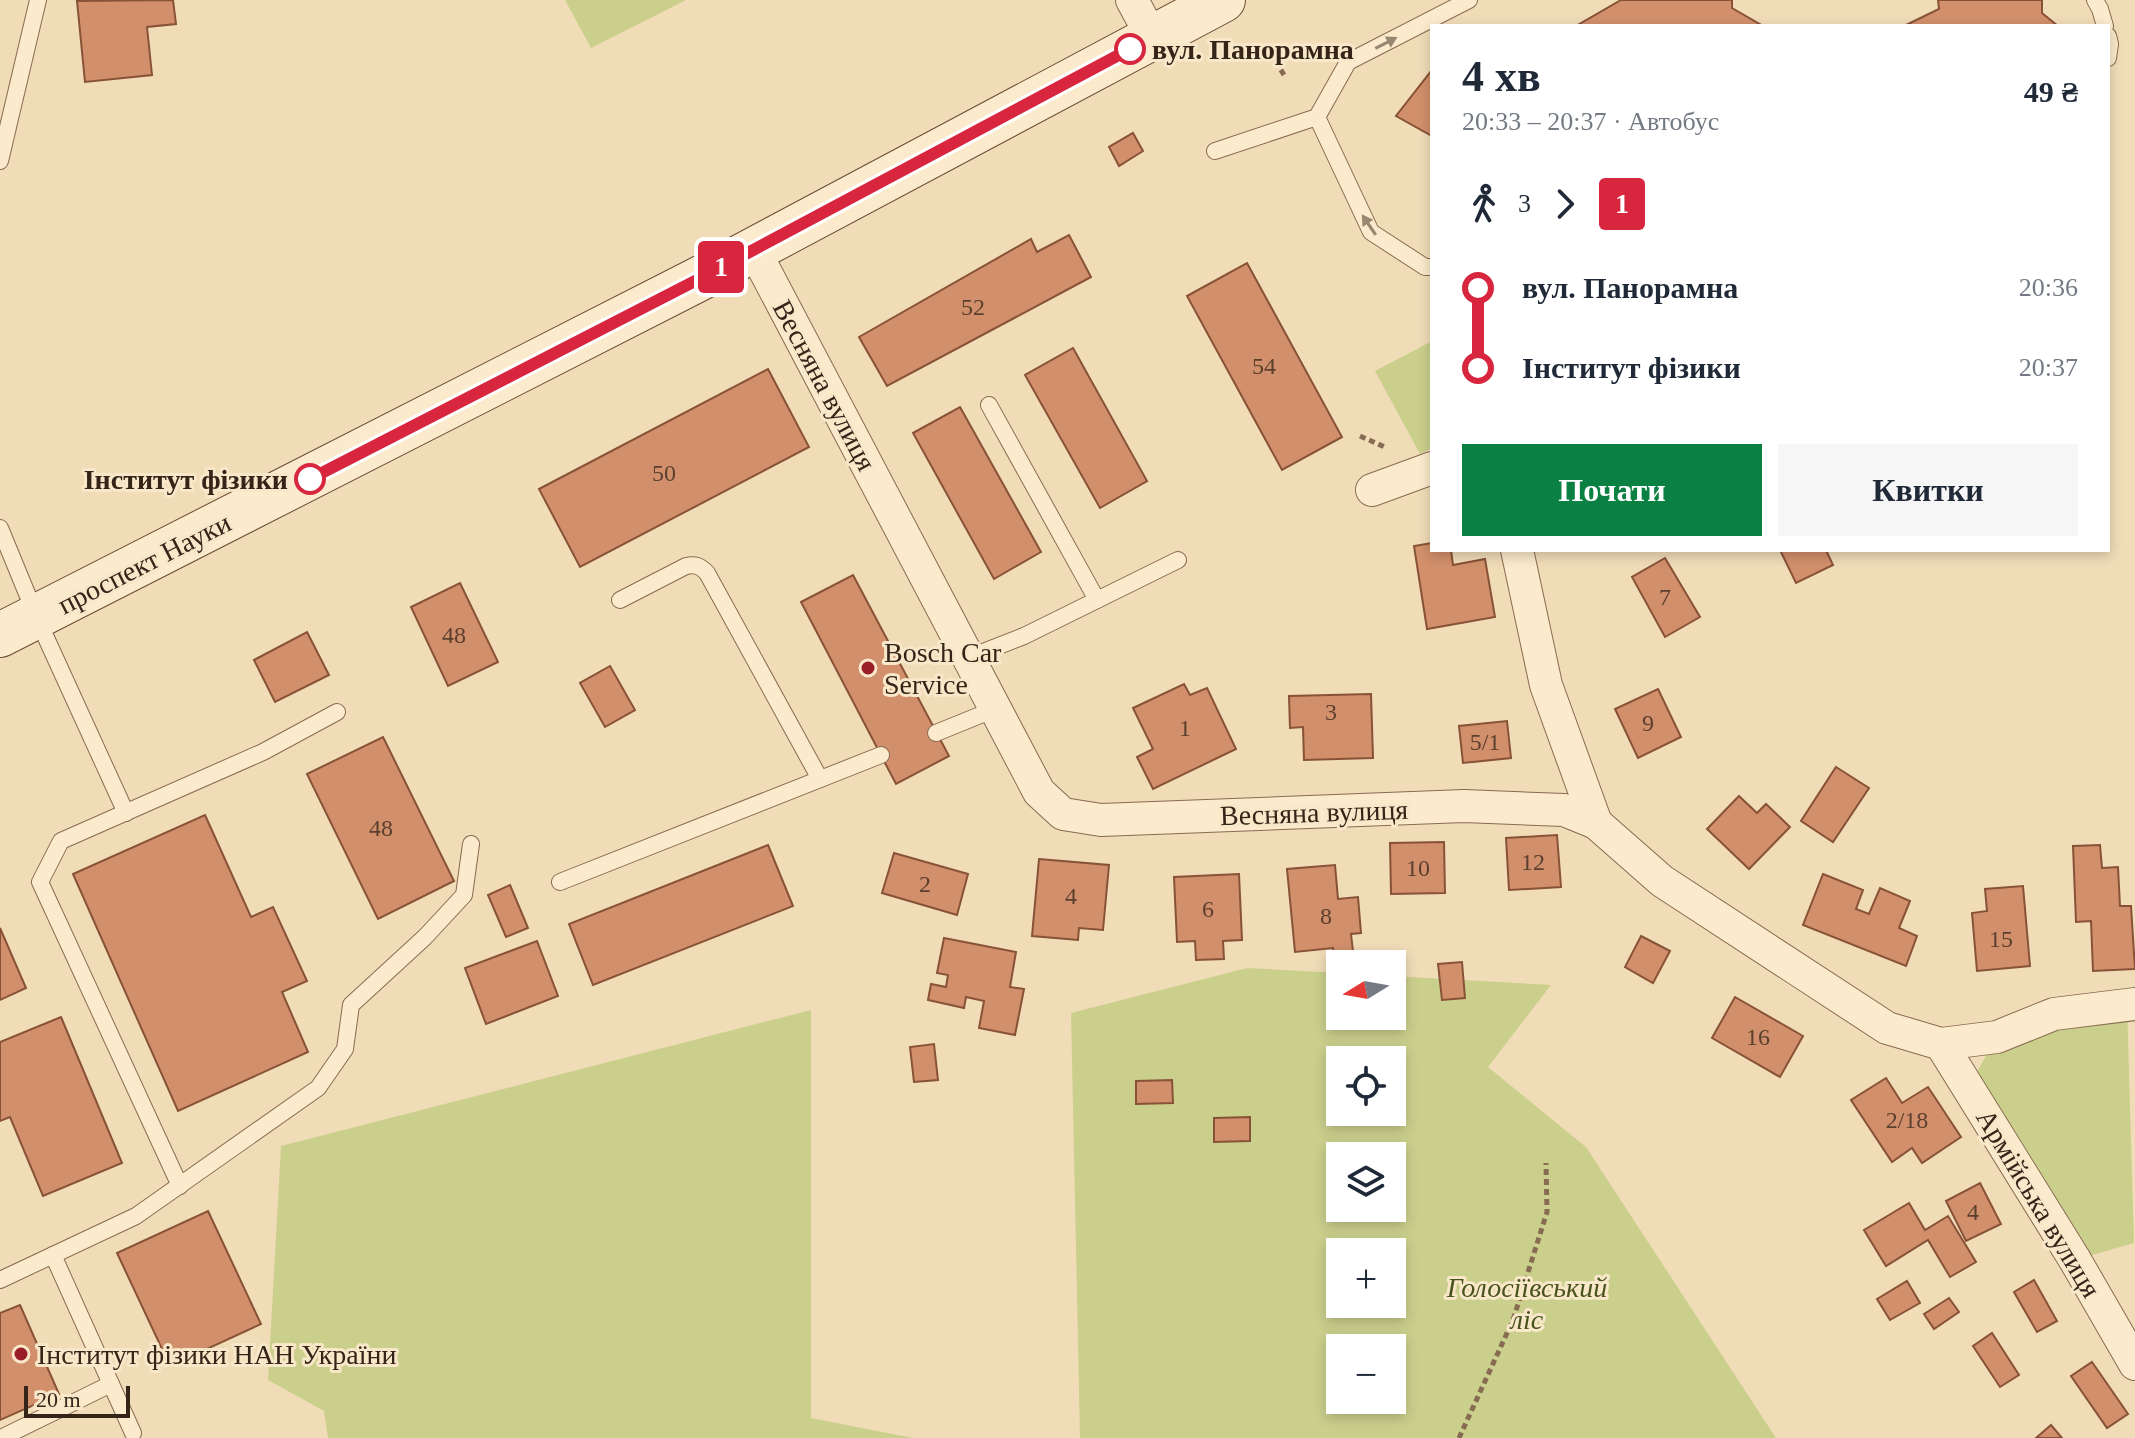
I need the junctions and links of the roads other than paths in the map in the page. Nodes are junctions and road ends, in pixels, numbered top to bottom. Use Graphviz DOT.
graph roads {
  1 [pos="38,0"];
  2 [pos="1223,0"];
  3 [pos="1469,0"];
  4 [pos="2095,0"];
  5 [pos="1142,18"];
  6 [pos="2104,24"];
  7 [pos="1317,117"];
  8 [pos="1215,151"];
  9 [pos="0,161"];
  10 [pos="754,250"];
  11 [pos="1430,267"];
  12 [pos="989,405"];
  13 [pos="1430,469"];
  14 [pos="1372,490"];
  15 [pos="0,528"];
  16 [pos="1517,552"];
  17 [pos="1178,560"];
  18 [pos="620,600"];
  19 [pos="1097,600"];
  20 [pos="18,626"];
  21 [pos="968,658"];
  22 [pos="995,709"];
  23 [pos="337,712"];
  24 [pos="936,733"];
  25 [pos="881,755"];
  26 [pos="820,779"];
  27 [pos="126,813"];
  28 [pos="1596,823"];
  29 [pos="471,844"];
  30 [pos="560,882"];
  31 [pos="2135,1004"];
  32 [pos="1941,1044"];
  33 [pos="180,1186"];
  34 [pos="53,1255"];
  35 [pos="0,1280"];
  36 [pos="2135,1364"];
  37 [pos="111,1384"];
  38 [pos="133,1433"];
  39 [pos="1,1438"];
  1 -- 9 [label="lane"];
  2 -- 5 [label="main road, проспект Науки"];
  7 -- 3 [label="lane, one-way"];
  4 -- 6 [label="lane"];
  5 -- 10 [label="main road, проспект Науки"];
  7 -- 8 [label="lane"];
  11 -- 7 [label="lane, one-way"];
  10 -- 20 [label="main road, проспект Науки"];
  10 -- 21 [label="street, Весняна вулиця"];
  12 -- 19 [label="lane"];
  13 -- 14 [label="street"];
  15 -- 20 [label="lane"];
  16 -- 28 [label="street"];
  17 -- 19 [label="lane"];
  18 -- 26 [label="lane"];
  19 -- 21 [label="lane"];
  20 -- 27 [label="lane"];
  21 -- 22 [label="street, Весняна вулиця"];
  22 -- 24 [label="lane"];
  22 -- 28 [label="street, Весняна вулиця"];
  23 -- 27 [label="lane"];
  25 -- 26 [label="lane"];
  26 -- 30 [label="lane"];
  27 -- 33 [label="lane"];
  28 -- 32 [label="street, Весняна вулиця"];
  29 -- 33 [label="lane"];
  31 -- 32 [label="street, Весняна вулиця"];
  32 -- 36 [label="street, Армійська вулиця"];
  33 -- 34 [label="lane"];
  34 -- 35 [label="lane"];
  34 -- 37 [label="lane"];
  37 -- 38 [label="lane"];
  37 -- 39 [label="lane"];
}
